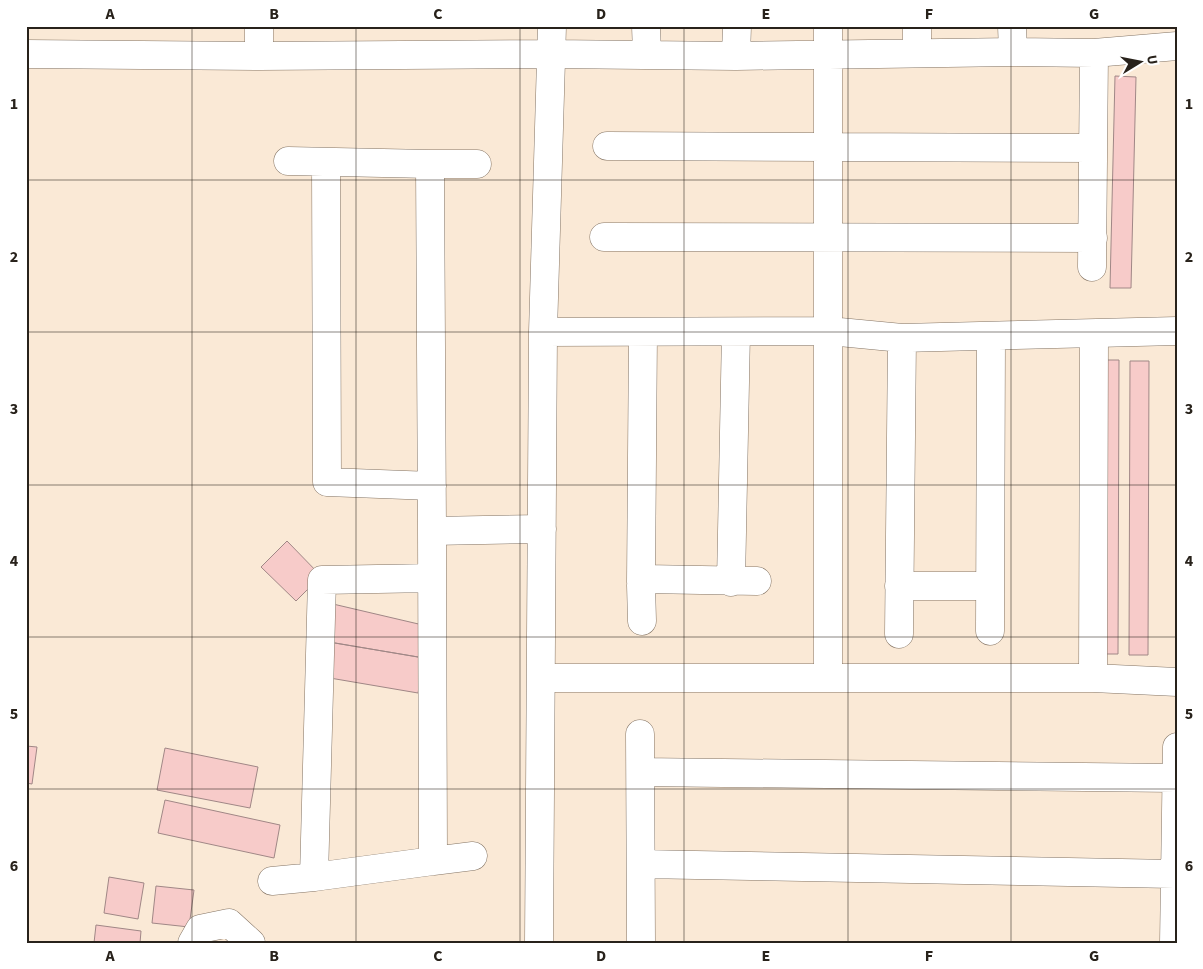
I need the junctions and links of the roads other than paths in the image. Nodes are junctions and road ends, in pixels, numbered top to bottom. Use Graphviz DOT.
graph roads {
  1 [pos="259,26"];
  2 [pos="552,26"];
  3 [pos="646,26"];
  4 [pos="736,26"];
  5 [pos="828,26"];
  6 [pos="917,26"];
  7 [pos="1013,39"];
  8 [pos="1177,46"];
  9 [pos="917,53"];
  10 [pos="1094,53"];
  11 [pos="26,54"];
  12 [pos="551,54"];
  13 [pos="647,54"];
  14 [pos="828,54"];
  15 [pos="259,56"];
  16 [pos="736,56"];
  17 [pos="607,146"];
  18 [pos="827,146"];
  19 [pos="1093,148"];
  20 [pos="288,161"];
  21 [pos="326,162"];
  22 [pos="430,164"];
  23 [pos="477,164"];
  24 [pos="604,238"];
  25 [pos="827,238"];
  26 [pos="1093,238"];
  27 [pos="1092,266"];
  28 [pos="829,331"];
  29 [pos="1177,331"];
  30 [pos="543,332"];
  31 [pos="643,332"];
  32 [pos="736,332"];
  33 [pos="1094,334"];
  34 [pos="991,337"];
  35 [pos="902,338"];
  36 [pos="432,486"];
  37 [pos="542,529"];
  38 [pos="432,531"];
  39 [pos="432,578"];
  40 [pos="641,582"];
  41 [pos="899,586"];
  42 [pos="990,586"];
  43 [pos="642,621"];
  44 [pos="990,631"];
  45 [pos="899,634"];
  46 [pos="542,678"];
  47 [pos="828,678"];
  48 [pos="1093,678"];
  49 [pos="1177,682"];
  50 [pos="640,734"];
  51 [pos="1177,748"];
  52 [pos="641,772"];
  53 [pos="1175,778"];
  54 [pos="473,856"];
  55 [pos="433,861"];
  56 [pos="641,864"];
  57 [pos="1174,874"];
  58 [pos="314,876"];
  59 [pos="272,881"];
  60 [pos="192,943"];
  61 [pos="251,943"];
  62 [pos="539,943"];
  63 [pos="641,943"];
  64 [pos="1174,943"];
  1 -- 15 [label="street"];
  2 -- 12 [label="street"];
  3 -- 13 [label="street"];
  4 -- 16 [label="street"];
  5 -- 14 [label="street"];
  6 -- 9 [label="street"];
  7 -- 9 [label="street"];
  7 -- 10 [label="street"];
  8 -- 10 [label="street"];
  9 -- 14 [label="street"];
  10 -- 19 [label="street"];
  11 -- 15 [label="street"];
  12 -- 13 [label="street"];
  12 -- 15 [label="street"];
  12 -- 30 [label="street"];
  13 -- 16 [label="street"];
  14 -- 16 [label="street"];
  14 -- 18 [label="street"];
  17 -- 18 [label="street"];
  18 -- 19 [label="street"];
  18 -- 25 [label="street"];
  19 -- 26 [label="street"];
  20 -- 21 [label="street"];
  21 -- 22 [label="street"];
  21 -- 36 [label="street"];
  22 -- 23 [label="street"];
  22 -- 36 [label="street"];
  24 -- 25 [label="street"];
  25 -- 26 [label="street"];
  25 -- 28 [label="street"];
  26 -- 27 [label="street"];
  28 -- 32 [label="street"];
  28 -- 35 [label="street"];
  28 -- 47 [label="street"];
  29 -- 33 [label="street"];
  30 -- 31 [label="street"];
  30 -- 37 [label="street"];
  31 -- 32 [label="street"];
  31 -- 40 [label="street"];
  32 -- 40 [label="street"];
  33 -- 34 [label="street"];
  33 -- 48 [label="street"];
  34 -- 35 [label="street"];
  34 -- 42 [label="street"];
  35 -- 41 [label="street"];
  36 -- 38 [label="street"];
  37 -- 38 [label="street"];
  37 -- 46 [label="street"];
  38 -- 39 [label="street"];
  39 -- 55 [label="street"];
  39 -- 58 [label="street"];
  40 -- 43 [label="street"];
  41 -- 42 [label="street"];
  41 -- 45 [label="street"];
  42 -- 44 [label="street"];
  46 -- 47 [label="street"];
  46 -- 62 [label="street"];
  47 -- 48 [label="street"];
  48 -- 49 [label="street"];
  50 -- 52 [label="street"];
  51 -- 53 [label="street"];
  52 -- 53 [label="street"];
  52 -- 56 [label="street"];
  53 -- 57 [label="street"];
  54 -- 55 [label="street"];
  55 -- 58 [label="street"];
  56 -- 57 [label="street"];
  56 -- 63 [label="street"];
  57 -- 64 [label="street"];
  58 -- 59 [label="street"];
  60 -- 61 [label="street"];
}
